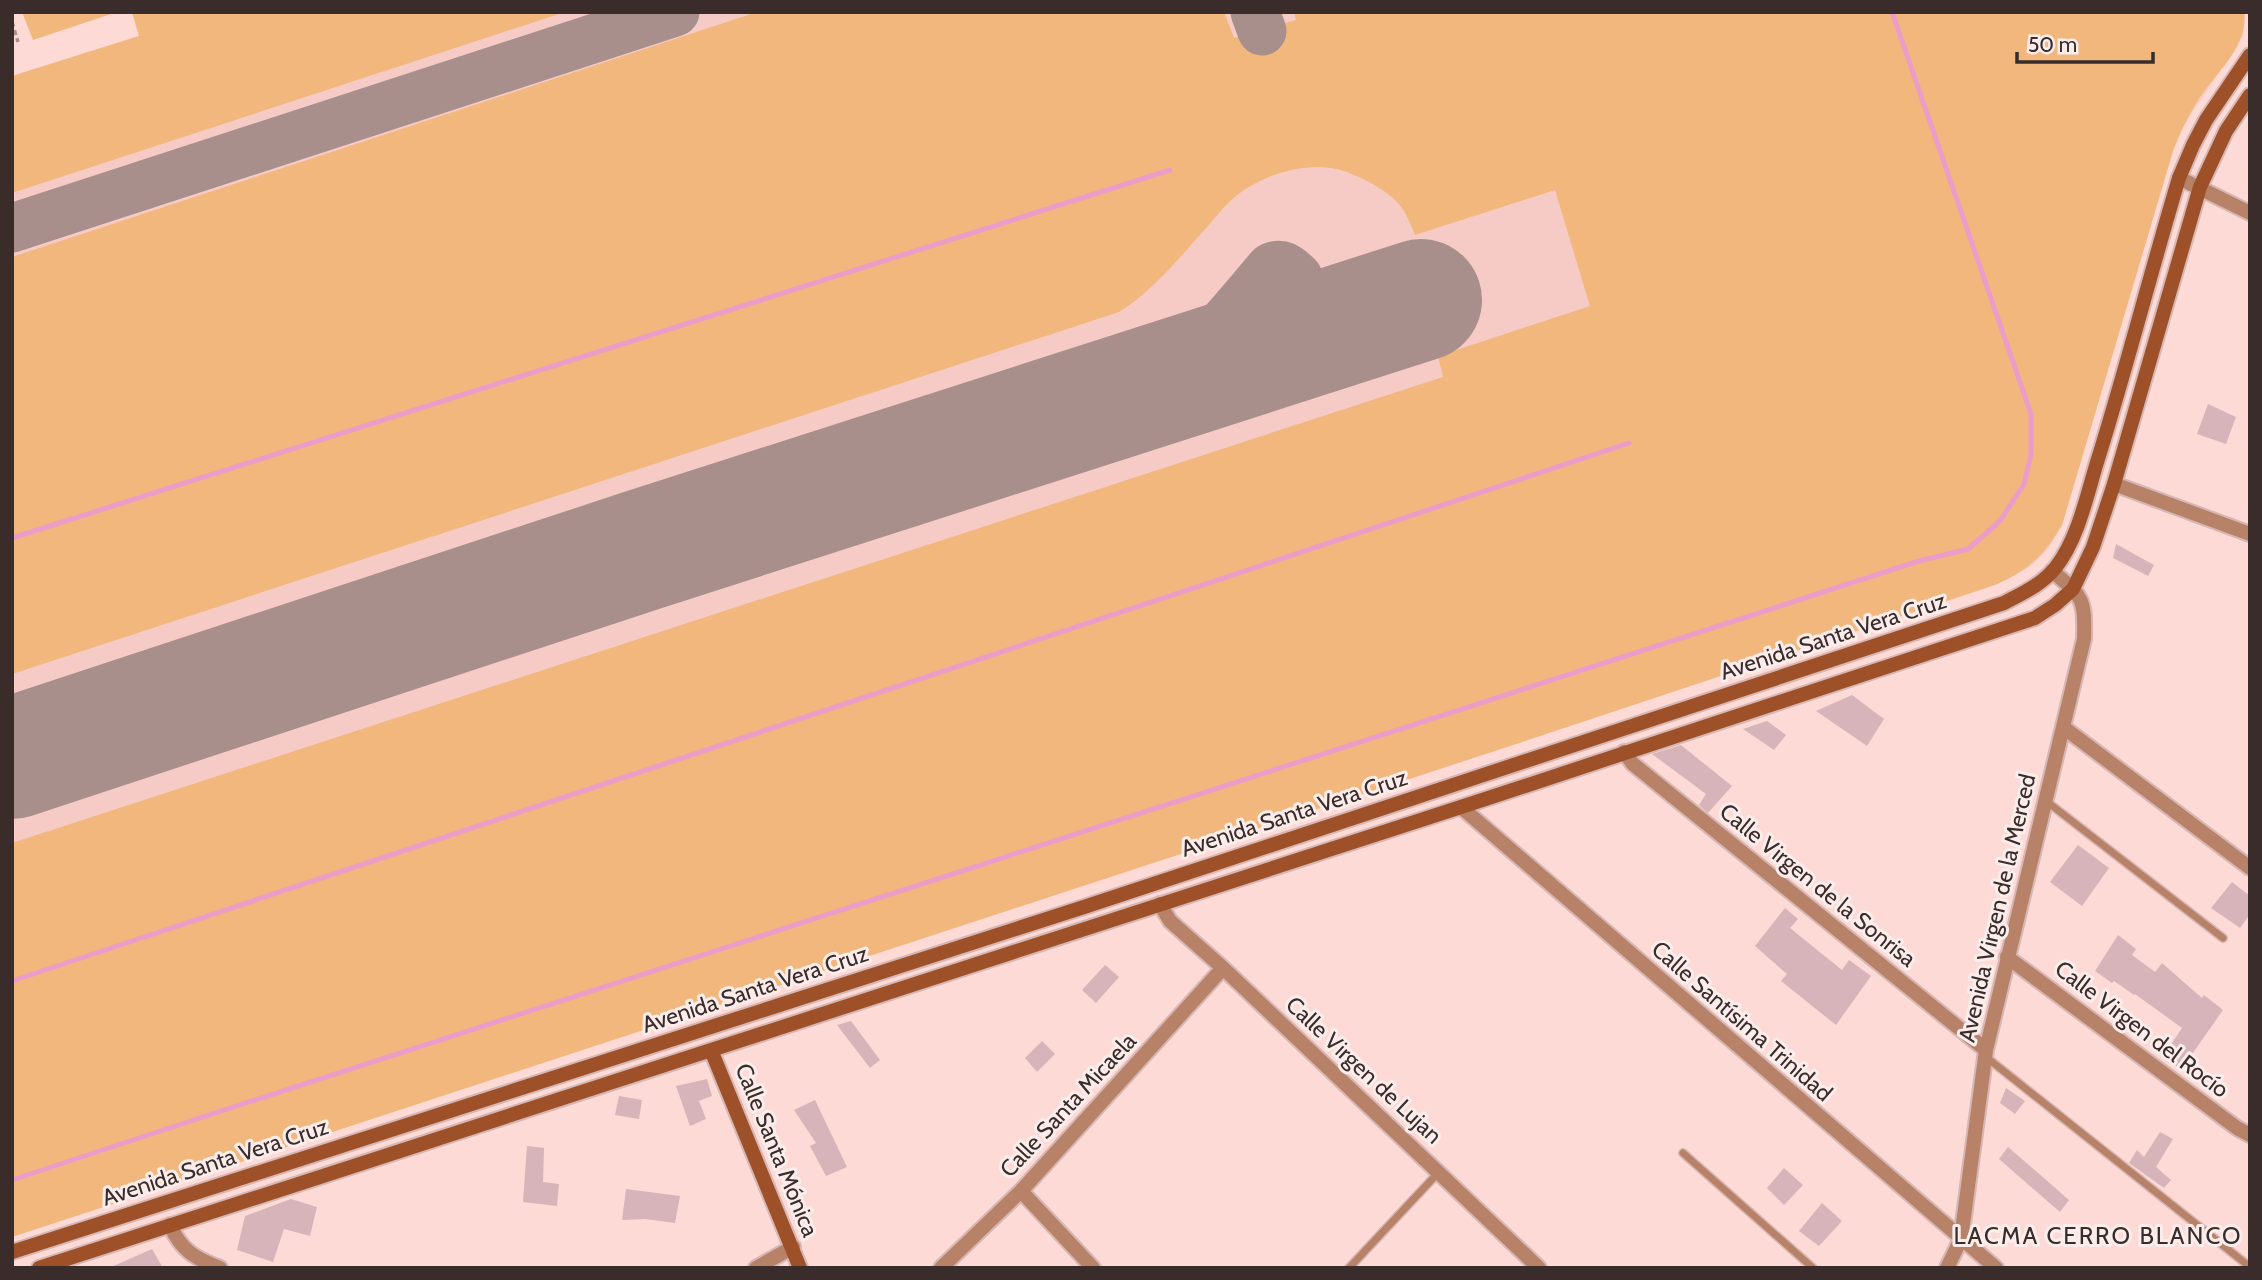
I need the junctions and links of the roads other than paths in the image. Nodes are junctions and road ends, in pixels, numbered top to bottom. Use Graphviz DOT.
graph roads {
  1 [pos="2250,55"];
  2 [pos="2250,96"];
  3 [pos="2179,178"];
  4 [pos="2200,187"];
  5 [pos="2250,213"];
  6 [pos="2114,484"];
  7 [pos="2250,534"];
  8 [pos="2052,571"];
  9 [pos="2073,589"];
  10 [pos="2063,727"];
  11 [pos="1624,752"];
  12 [pos="2045,800"];
  13 [pos="1461,807"];
  14 [pos="2250,868"];
  15 [pos="1160,904"];
  16 [pos="2223,938"];
  17 [pos="2007,957"];
  18 [pos="1223,968"];
  19 [pos="711,1050"];
  20 [pos="1986,1053"];
  21 [pos="2250,1135"];
  22 [pos="1683,1153"];
  23 [pos="1438,1172"];
  24 [pos="1021,1191"];
  25 [pos="170,1225"];
  26 [pos="1961,1239"];
  27 [pos="793,1247"];
  28 [pos="12,1252"];
  29 [pos="2250,1267"];
  30 [pos="39,1268"];
  31 [pos="220,1268"];
  32 [pos="756,1268"];
  33 [pos="800,1268"];
  34 [pos="941,1268"];
  35 [pos="1093,1268"];
  36 [pos="1349,1268"];
  37 [pos="1539,1268"];
  38 [pos="1813,1268"];
  39 [pos="1947,1268"];
  40 [pos="1996,1268"];
  1 -- 3 [label="main road, Avenida Santa Vera Cruz"];
  2 -- 4 [label="main road, Avenida Santa Vera Cruz"];
  3 -- 4 [label="street"];
  3 -- 8 [label="main road, Avenida Santa Vera Cruz"];
  4 -- 5 [label="street"];
  4 -- 6 [label="main road, Avenida Santa Vera Cruz"];
  6 -- 7 [label="street"];
  6 -- 9 [label="main road, Avenida Santa Vera Cruz"];
  8 -- 9 [label="street, Avenida Virgen de la Merced"];
  8 -- 28 [label="main road, Avenida Santa Vera Cruz"];
  9 -- 10 [label="street, Avenida Virgen de la Merced"];
  9 -- 11 [label="main road, Avenida Santa Vera Cruz"];
  10 -- 12 [label="street, Avenida Virgen de la Merced"];
  10 -- 14 [label="street"];
  11 -- 13 [label="main road, Avenida Santa Vera Cruz"];
  11 -- 20 [label="street, Calle Virgen de la Sonrisa"];
  12 -- 16 [label="lane"];
  12 -- 17 [label="street, Avenida Virgen de la Merced"];
  13 -- 15 [label="main road, Avenida Santa Vera Cruz"];
  13 -- 26 [label="street, Calle Santísima Trinidad"];
  15 -- 18 [label="street, Calle Virgen de Lujan"];
  15 -- 19 [label="main road, Avenida Santa Vera Cruz"];
  17 -- 20 [label="street, Avenida Virgen de la Merced"];
  17 -- 21 [label="street, Calle Virgen del Rocío"];
  18 -- 23 [label="street, Calle Virgen de Lujan"];
  18 -- 24 [label="street, Calle Santa Micaela"];
  19 -- 25 [label="main road, Avenida Santa Vera Cruz"];
  19 -- 27 [label="main road, Calle Santa Mónica"];
  20 -- 26 [label="street, Avenida Virgen de la Merced"];
  20 -- 29 [label="lane"];
  22 -- 38 [label="lane"];
  23 -- 36 [label="lane"];
  23 -- 37 [label="street, Calle Virgen de Lujan"];
  24 -- 34 [label="street, Calle Santa Micaela"];
  24 -- 35 [label="street"];
  25 -- 30 [label="main road, Avenida Santa Vera Cruz"];
  25 -- 31 [label="street"];
  26 -- 39 [label="street, Avenida Virgen de la Merced"];
  26 -- 40 [label="street, Calle Santísima Trinidad"];
  27 -- 32 [label="street"];
  27 -- 33 [label="main road, Calle Santa Mónica"];
}
